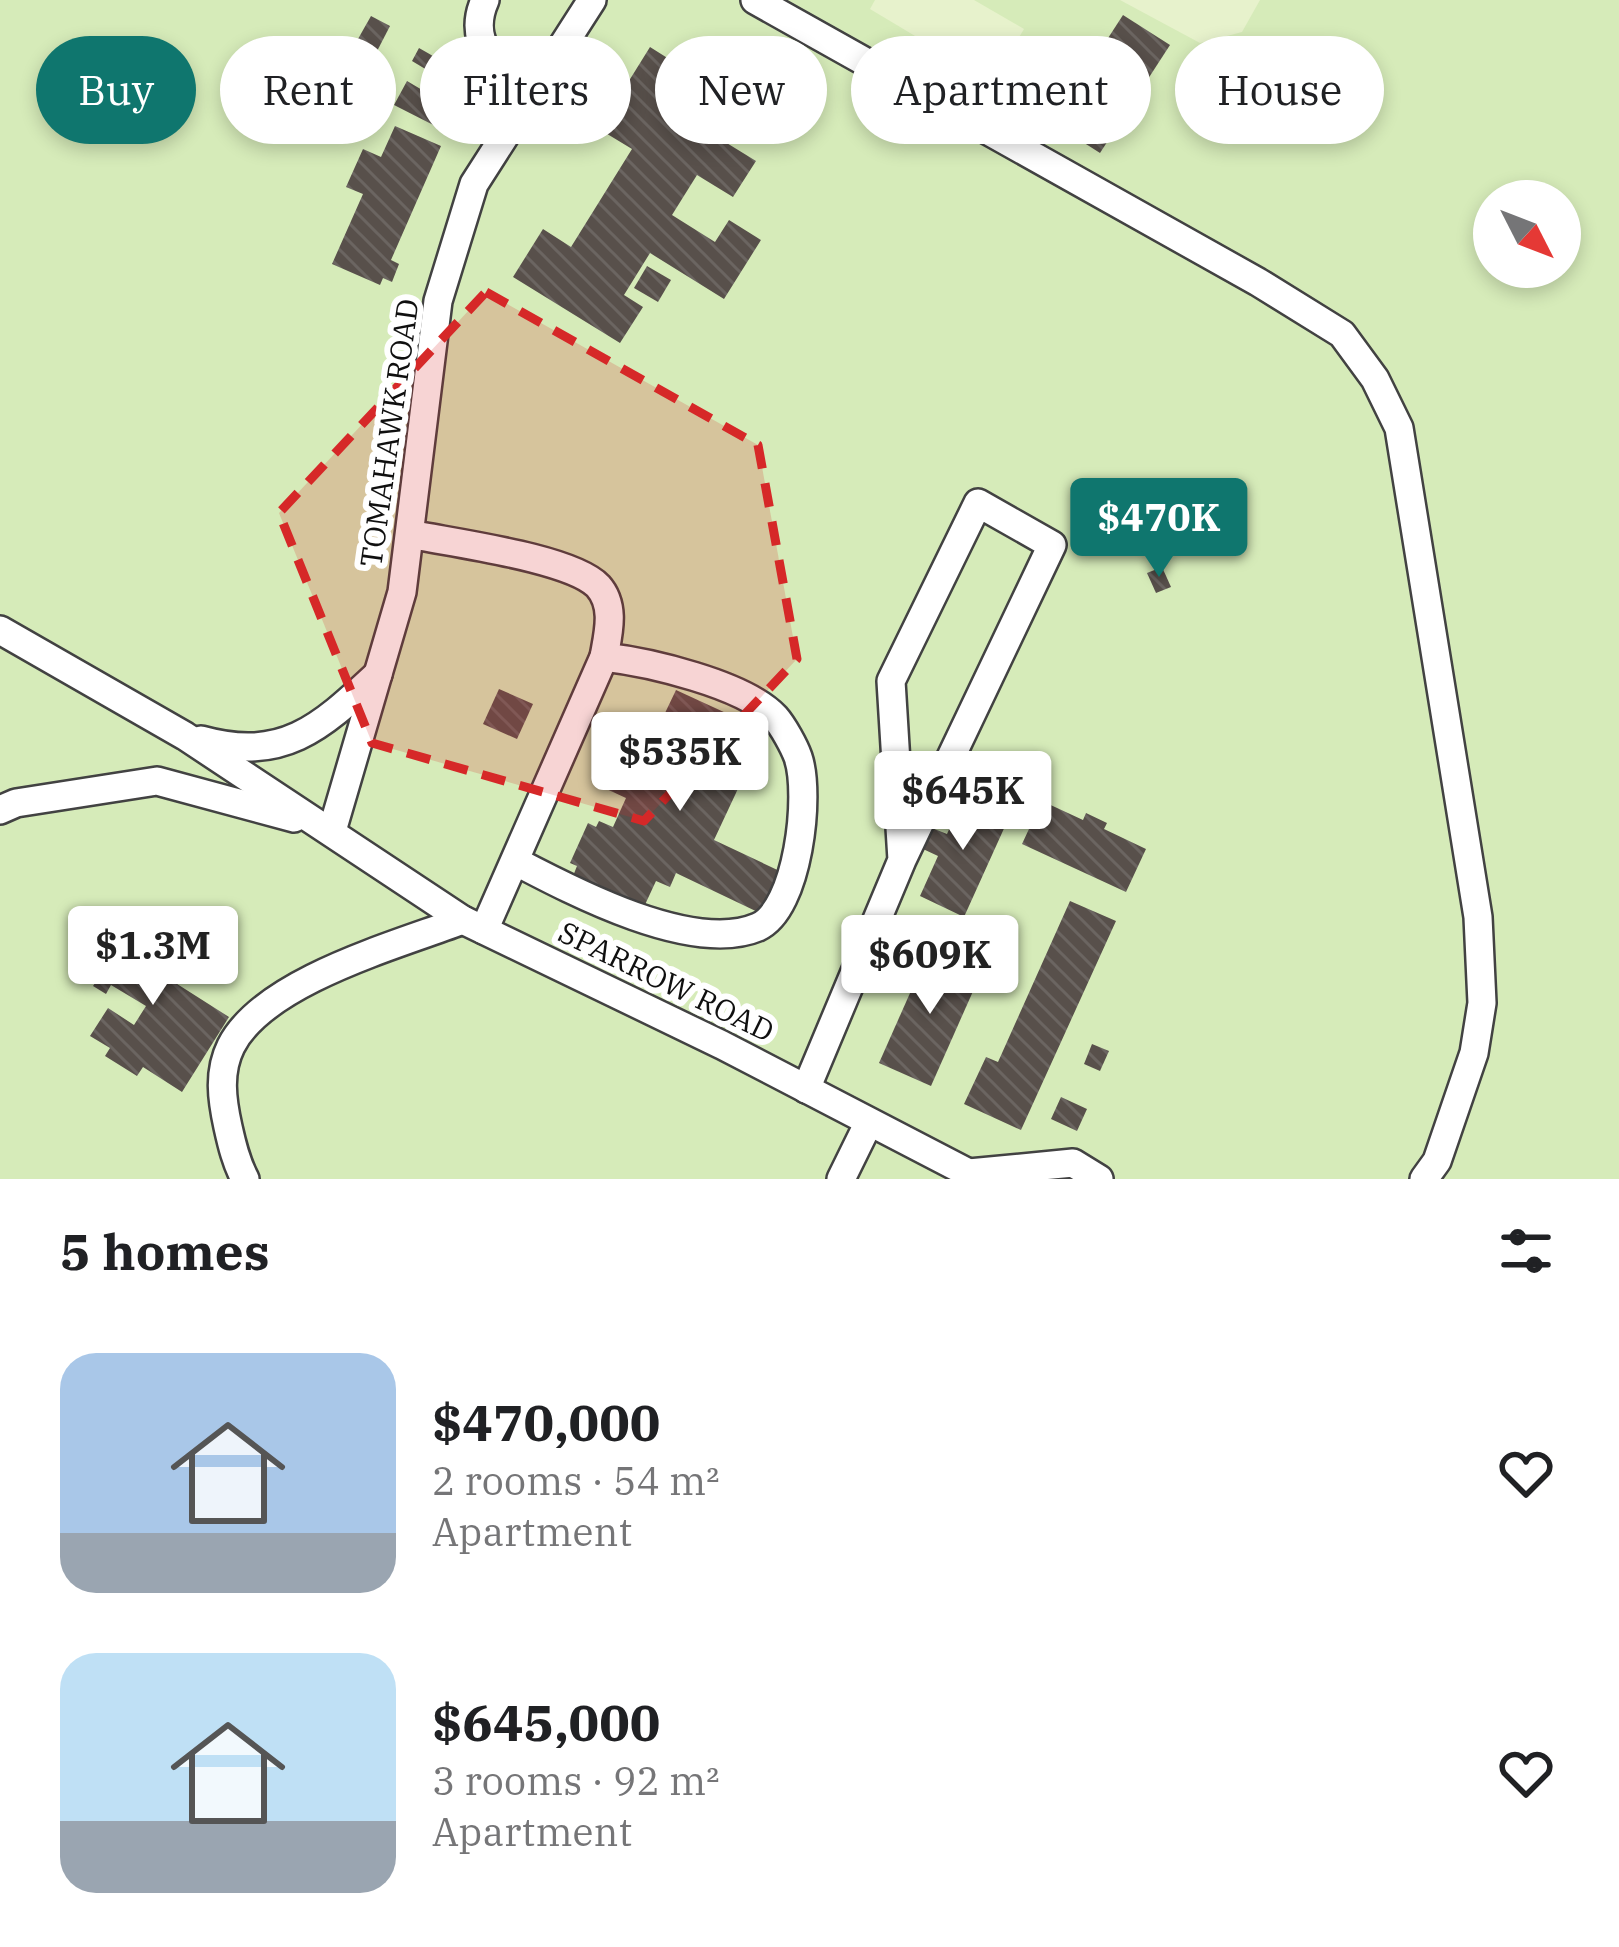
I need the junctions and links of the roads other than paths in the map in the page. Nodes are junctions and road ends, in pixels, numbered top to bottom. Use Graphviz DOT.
graph roads {
  1 [pos="485,0"];
  2 [pos="592,0"];
  3 [pos="755,0"];
  4 [pos="481,36"];
  5 [pos="569,36"];
  6 [pos="499,144"];
  7 [pos="410,534"];
  8 [pos="0,630"];
  9 [pos="604,657"];
  10 [pos="381,671"];
  11 [pos="185,736"];
  12 [pos="0,810"];
  13 [pos="332,831"];
  14 [pos="902,860"];
  15 [pos="515,861"];
  16 [pos="473,925"];
  17 [pos="806,1089"];
  18 [pos="869,1122"];
  19 [pos="975,1176"];
  20 [pos="245,1179"];
  21 [pos="842,1179"];
  22 [pos="1099,1179"];
  23 [pos="1424,1179"];
  1 -- 4 [label="street"];
  2 -- 5 [label="street, TOMAHAWK ROAD"];
  3 -- 23 [label="street"];
  6 -- 7 [label="street, TOMAHAWK ROAD"];
  7 -- 9 [label="street"];
  7 -- 10 [label="street, TOMAHAWK ROAD"];
  8 -- 11 [label="street, SPARROW ROAD"];
  9 -- 15 [label="street"];
  9 -- 15 [label="street"];
  10 -- 11 [label="street"];
  10 -- 13 [label="street, TOMAHAWK ROAD"];
  11 -- 13 [label="street, SPARROW ROAD"];
  12 -- 13 [label="street, SPARROW ROAD"];
  13 -- 16 [label="street, SPARROW ROAD"];
  14 -- 14 [label="street"];
  14 -- 17 [label="street"];
  15 -- 16 [label="street"];
  16 -- 17 [label="street, SPARROW ROAD"];
  16 -- 20 [label="street"];
  17 -- 18 [label="street, SPARROW ROAD"];
  18 -- 19 [label="street, SPARROW ROAD"];
  18 -- 21 [label="street"];
  19 -- 22 [label="street"];
}
